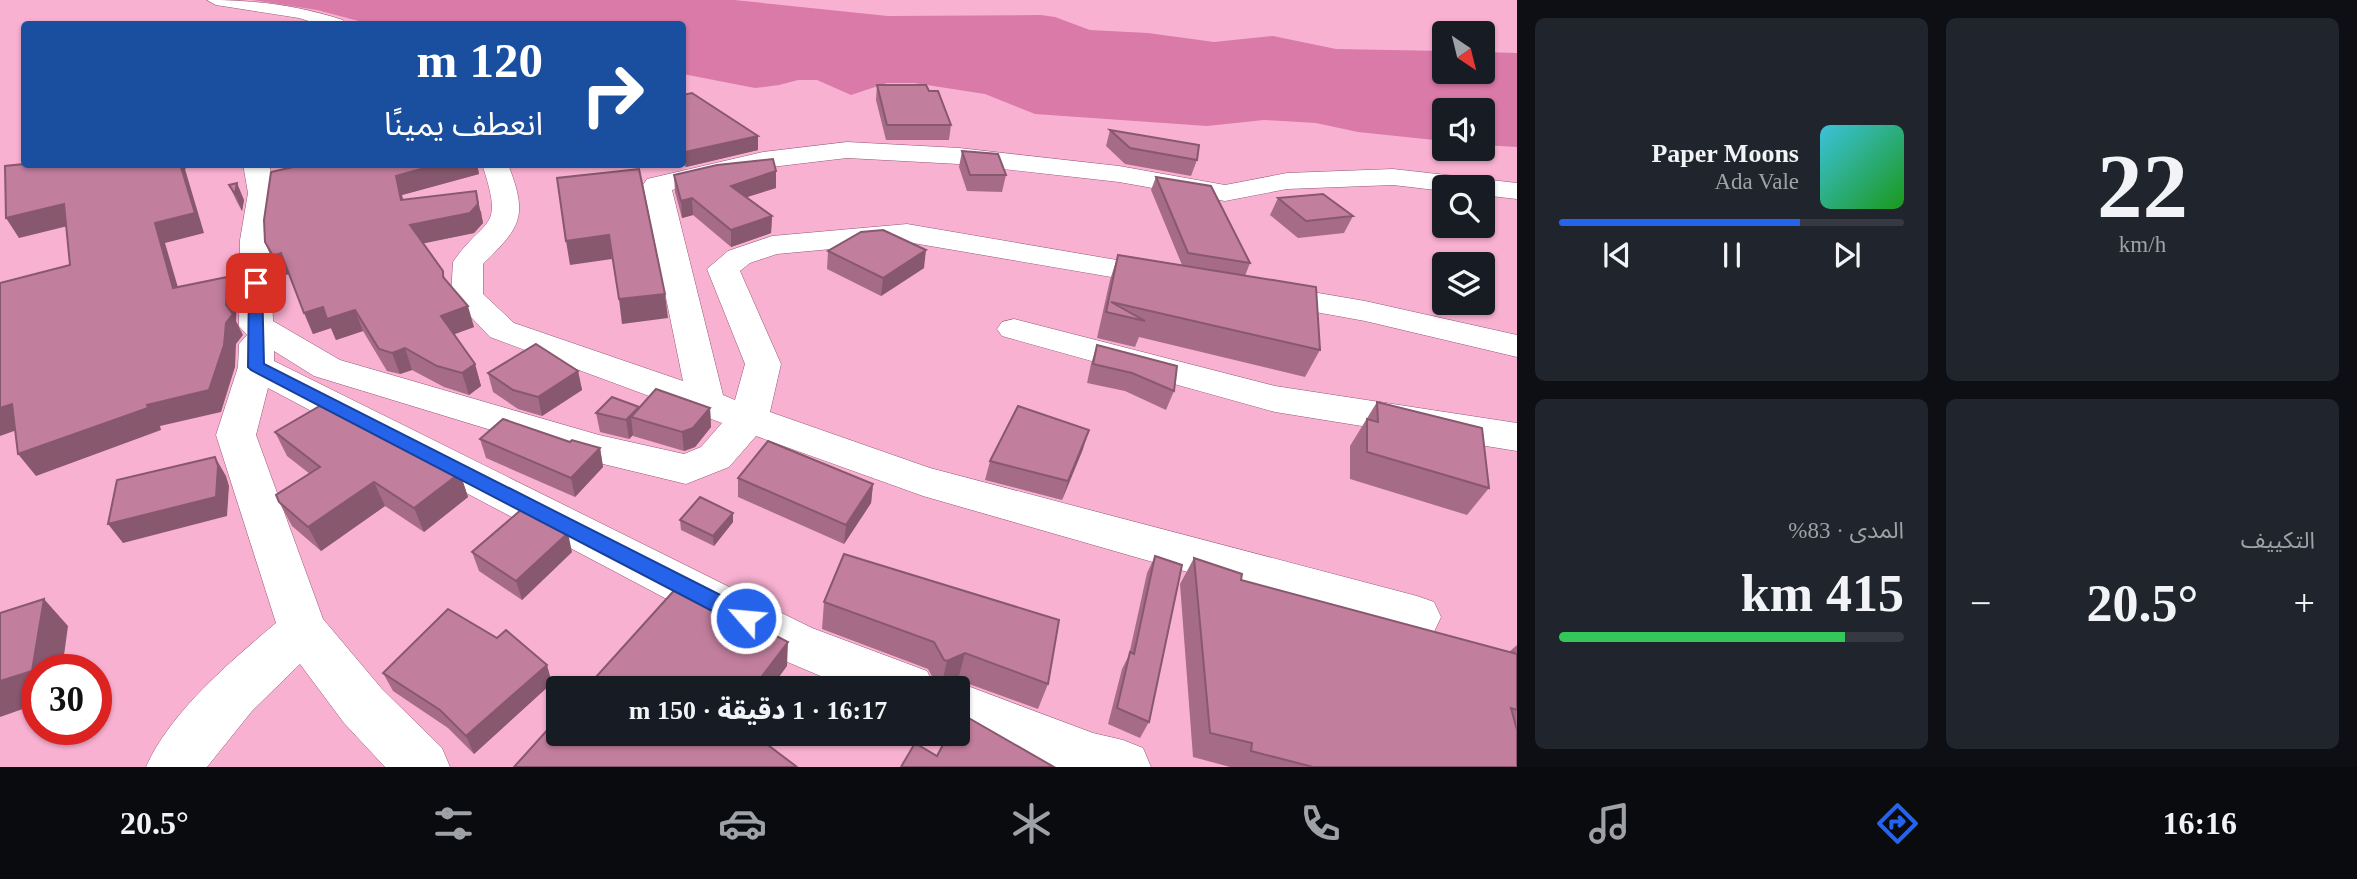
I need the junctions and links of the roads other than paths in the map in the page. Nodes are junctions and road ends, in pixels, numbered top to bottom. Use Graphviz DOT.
graph roads {
  1 [pos="216,0"];
  2 [pos="327,21"];
  3 [pos="257,168"];
  4 [pos="496,168"];
  5 [pos="1517,191"];
  6 [pos="1190,281"];
  7 [pos="1230,288"];
  8 [pos="1014,328"];
  9 [pos="1517,346"];
  10 [pos="256,347"];
  11 [pos="706,403"];
  12 [pos="749,418"];
  13 [pos="1517,437"];
  14 [pos="1417,617"];
  15 [pos="303,630"];
  16 [pos="879,676"];
  17 [pos="970,712"];
  18 [pos="174,767"];
  19 [pos="422,767"];
  20 [pos="1123,767"];
  1 -- 2 [label="street"];
  3 -- 10 [label="street"];
  4 -- 11 [label="street"];
  5 -- 11 [label="street"];
  6 -- 12 [label="street"];
  7 -- 9 [label="street"];
  8 -- 13 [label="street"];
  10 -- 12 [label="street"];
  10 -- 15 [label="street"];
  10 -- 16 [label="street"];
  11 -- 12 [label="street"];
  12 -- 14 [label="street"];
  15 -- 18 [label="street"];
  15 -- 19 [label="street"];
  17 -- 20 [label="street"];
}
